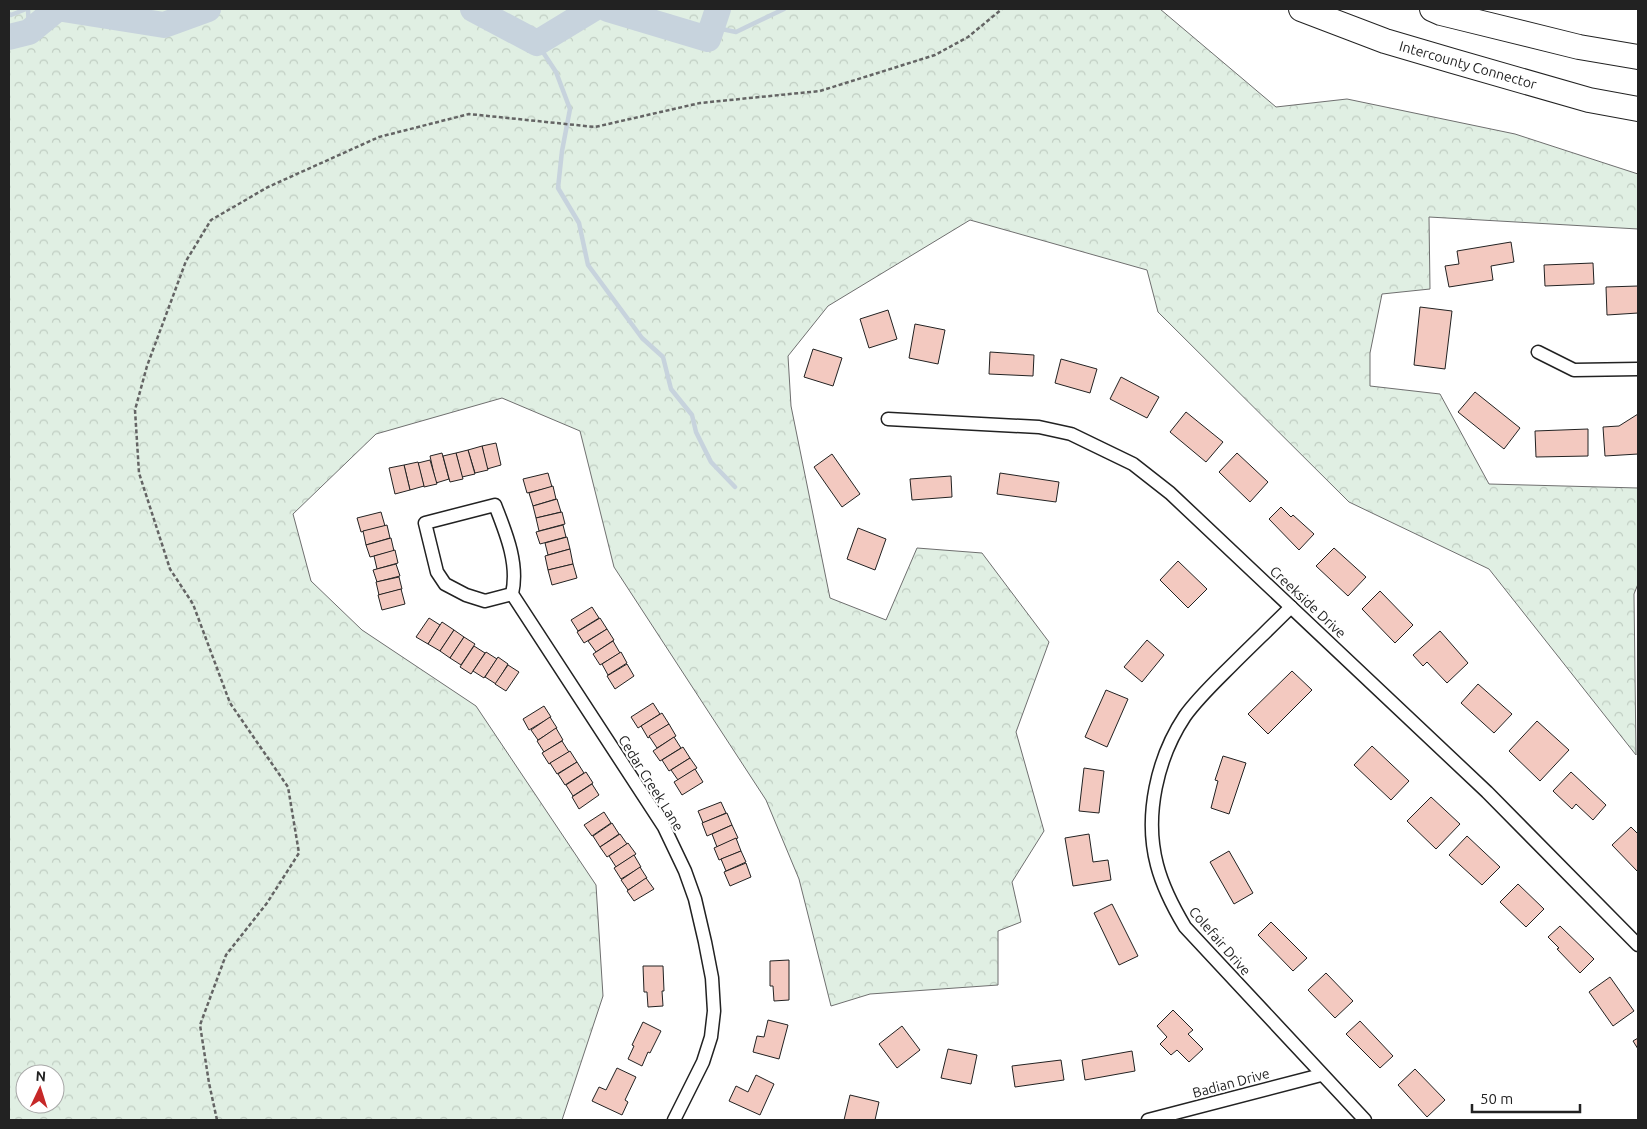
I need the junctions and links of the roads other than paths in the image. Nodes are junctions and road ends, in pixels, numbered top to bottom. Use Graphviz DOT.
graph roads {
  1 [pos="1301,9"];
  2 [pos="1432,9"];
  3 [pos="1638,57"];
  4 [pos="1638,109"];
  5 [pos="1538,352"];
  6 [pos="1638,369"];
  7 [pos="888,419"];
  8 [pos="512,594"];
  9 [pos="1291,607"];
  10 [pos="1638,945"];
  11 [pos="1321,1075"];
  12 [pos="674,1120"];
  13 [pos="1148,1120"];
  14 [pos="1365,1120"];
  1 -- 4 [label="highway, Intercounty Connector"];
  2 -- 3 [label="highway"];
  5 -- 6 [label="street"];
  7 -- 9 [label="street, Creekside Drive"];
  8 -- 8 [label="street"];
  8 -- 12 [label="street, Cedar Creek Lane"];
  9 -- 10 [label="street, Creekside Drive"];
  9 -- 11 [label="street, Colefair Drive"];
  11 -- 13 [label="street, Badian Drive"];
  11 -- 14 [label="street, Colefair Drive"];
}
